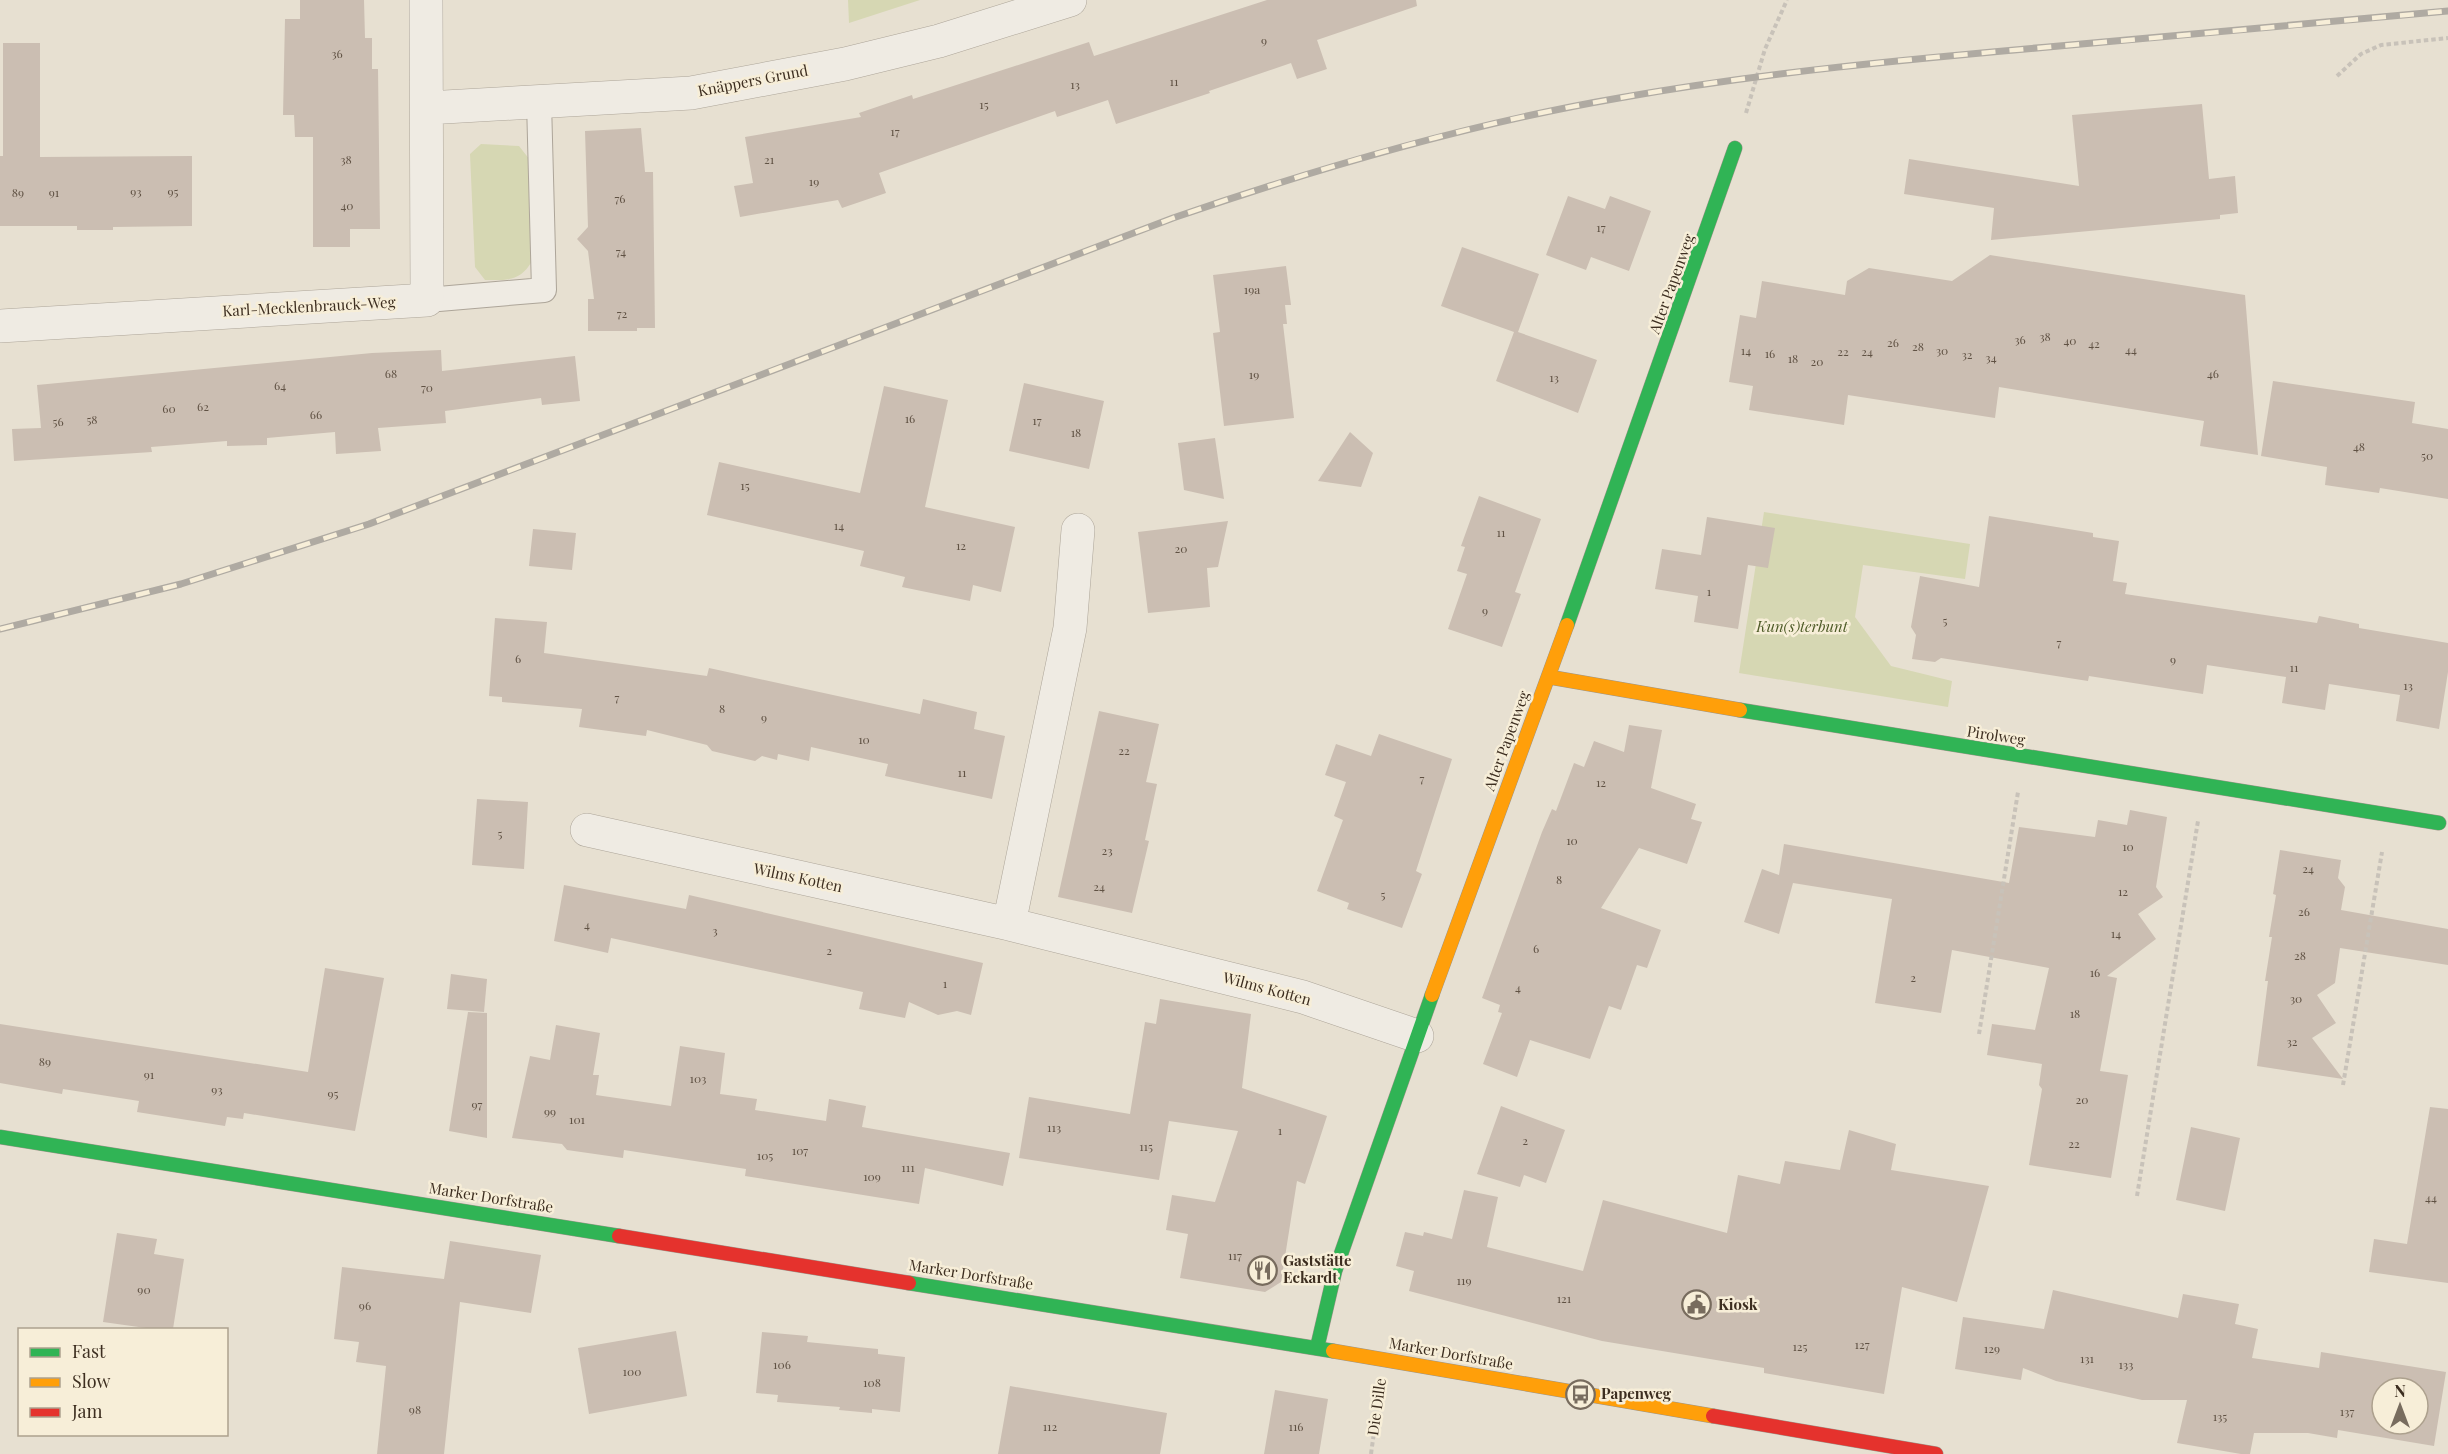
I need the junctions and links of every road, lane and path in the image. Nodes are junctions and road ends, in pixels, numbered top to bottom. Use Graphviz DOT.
graph roads {
  1 [pos="426,0"];
  2 [pos="1070,0"];
  3 [pos="1787,0"];
  4 [pos="2448,38"];
  5 [pos="1757,76"];
  6 [pos="2337,76"];
  7 [pos="539,102"];
  8 [pos="427,108"];
  9 [pos="1736,148"];
  10 [pos="427,300"];
  11 [pos="0,326"];
  12 [pos="1078,530"];
  13 [pos="1549,677"];
  14 [pos="2024,757"];
  15 [pos="2203,785"];
  16 [pos="2388,815"];
  17 [pos="2439,824"];
  18 [pos="587,830"];
  19 [pos="1009,924"];
  20 [pos="1978,1034"];
  21 [pos="1417,1035"];
  22 [pos="2343,1085"];
  23 [pos="0,1137"];
  24 [pos="2137,1196"];
  25 [pos="1317,1348"];
  26 [pos="1384,1359"];
  27 [pos="1371,1454"];
  28 [pos="1935,1454"];
  1 -- 8 [label="street"];
  2 -- 7 [label="street, Knäppers Grund"];
  3 -- 5 [label="path"];
  4 -- 6 [label="path"];
  7 -- 8 [label="street, Knäppers Grund"];
  7 -- 10 [label="lane"];
  8 -- 10 [label="street"];
  9 -- 13 [label="street, Alter Papenweg"];
  10 -- 11 [label="street, Karl-Mecklenbrauck-Weg"];
  12 -- 19 [label="street"];
  13 -- 14 [label="street, Pirolweg"];
  13 -- 21 [label="street, Alter Papenweg"];
  14 -- 15 [label="street, Pirolweg"];
  14 -- 20 [label="path"];
  15 -- 16 [label="street, Pirolweg"];
  15 -- 24 [label="path"];
  16 -- 17 [label="street, Pirolweg"];
  16 -- 22 [label="path"];
  18 -- 19 [label="street, Wilms Kotten"];
  19 -- 21 [label="street, Wilms Kotten"];
  21 -- 25 [label="street, Alter Papenweg"];
  23 -- 25 [label="street, Marker Dorfstraße"];
  25 -- 26 [label="street, Marker Dorfstraße"];
  26 -- 27 [label="path, Die Dille"];
  26 -- 28 [label="street, Marker Dorfstraße"];
}
